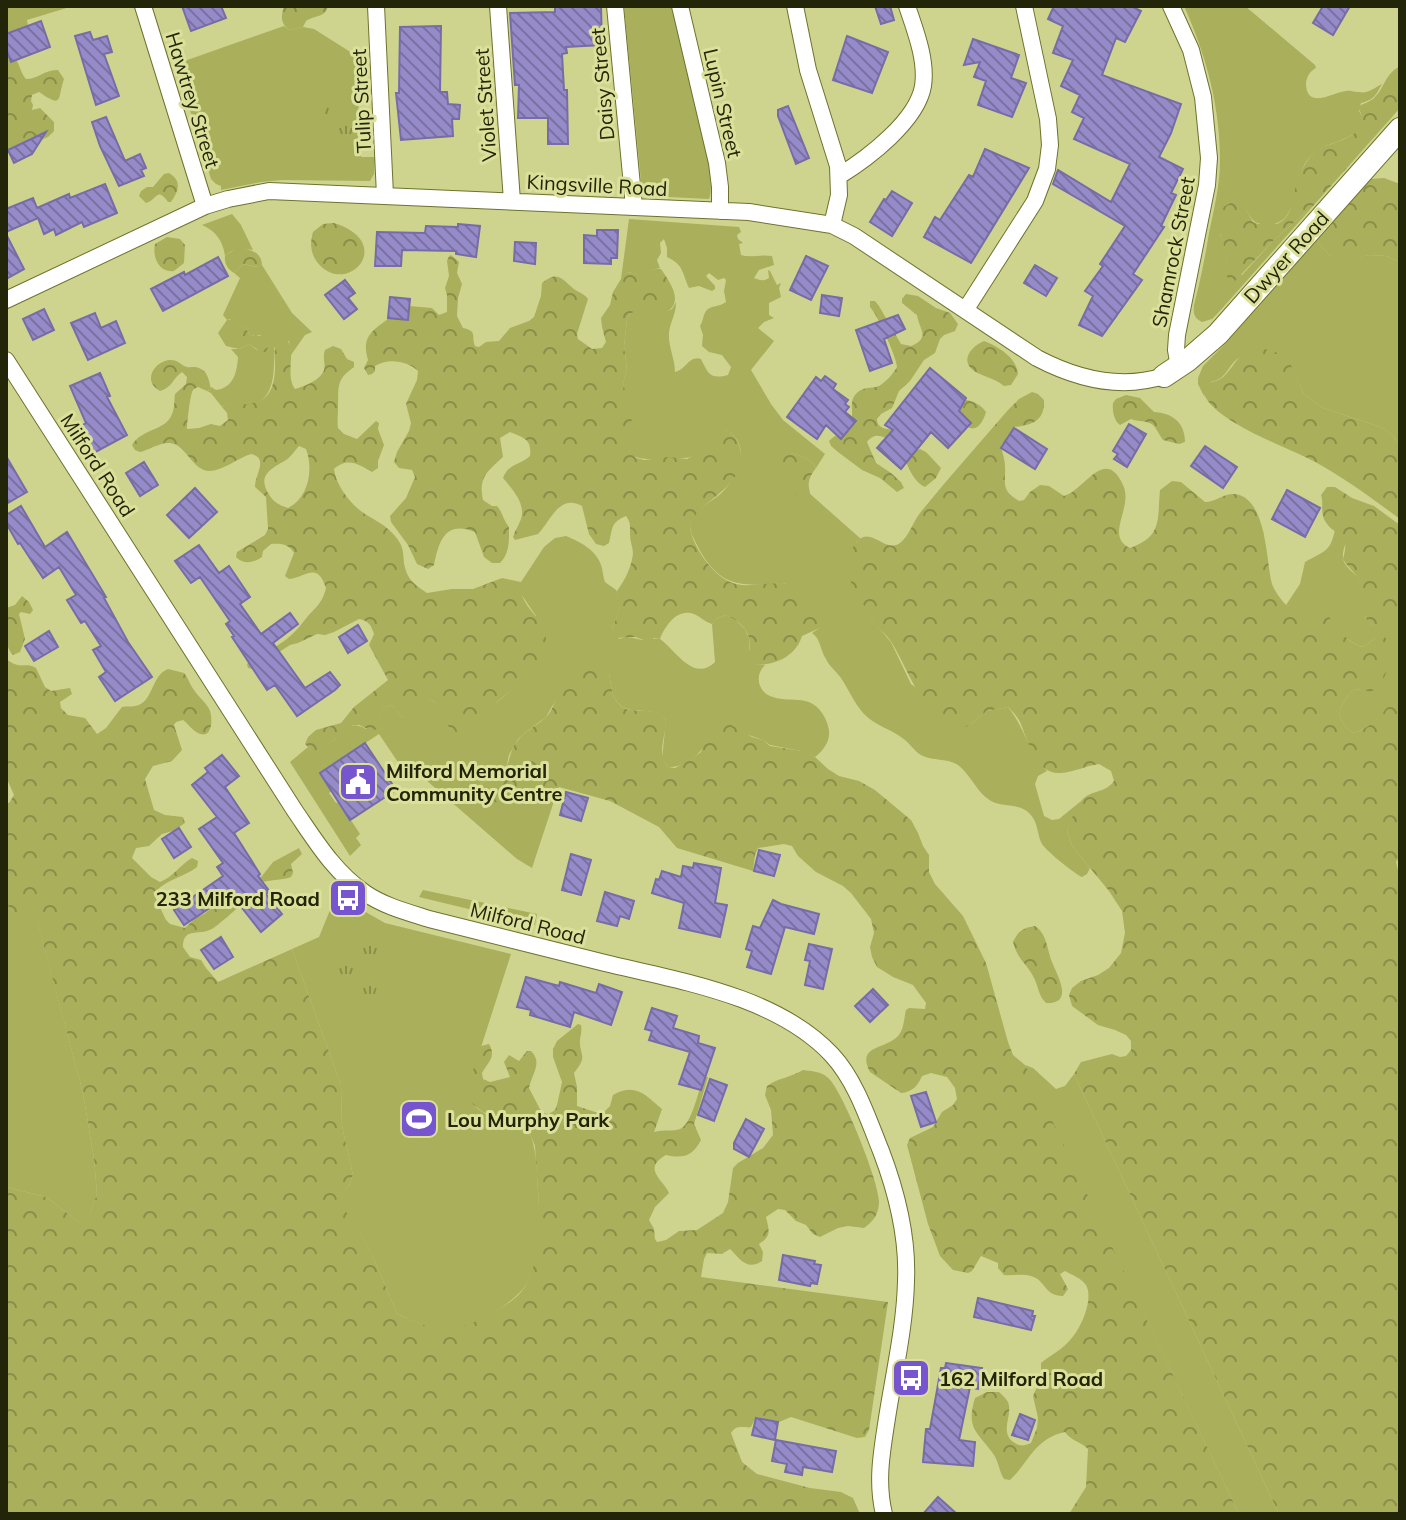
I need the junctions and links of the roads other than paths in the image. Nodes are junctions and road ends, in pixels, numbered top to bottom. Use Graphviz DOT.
graph roads {
  1 [pos="143,6"];
  2 [pos="376,6"];
  3 [pos="498,6"];
  4 [pos="615,6"];
  5 [pos="680,6"];
  6 [pos="795,6"];
  7 [pos="907,6"];
  8 [pos="1024,6"];
  9 [pos="1171,6"];
  10 [pos="1400,129"];
  11 [pos="839,176"];
  12 [pos="385,195"];
  13 [pos="512,201"];
  14 [pos="205,206"];
  15 [pos="634,207"];
  16 [pos="720,211"];
  17 [pos="832,225"];
  18 [pos="6,300"];
  19 [pos="966,309"];
  20 [pos="6,360"];
  21 [pos="1172,372"];
  22 [pos="884,1514"];
  1 -- 14 [label="street, Hawtrey Street"];
  2 -- 12 [label="street, Tulip Street"];
  3 -- 13 [label="street, Violet Street"];
  4 -- 15 [label="street, Daisy Street"];
  5 -- 16 [label="street, Lupin Street"];
  6 -- 11 [label="street"];
  7 -- 11 [label="street"];
  8 -- 19 [label="street"];
  9 -- 21 [label="street, Shamrock Street"];
  10 -- 21 [label="street, Dwyer Road"];
  11 -- 17 [label="street"];
  12 -- 13 [label="street, Kingsville Road"];
  12 -- 14 [label="street, Kingsville Road"];
  13 -- 15 [label="street, Kingsville Road"];
  14 -- 18 [label="street, Kingsville Road"];
  15 -- 16 [label="street, Kingsville Road"];
  16 -- 17 [label="street, Kingsville Road"];
  17 -- 19 [label="street, Kingsville Road"];
  19 -- 21 [label="street, Kingsville Road"];
  20 -- 22 [label="street, Milford Road"];
}
